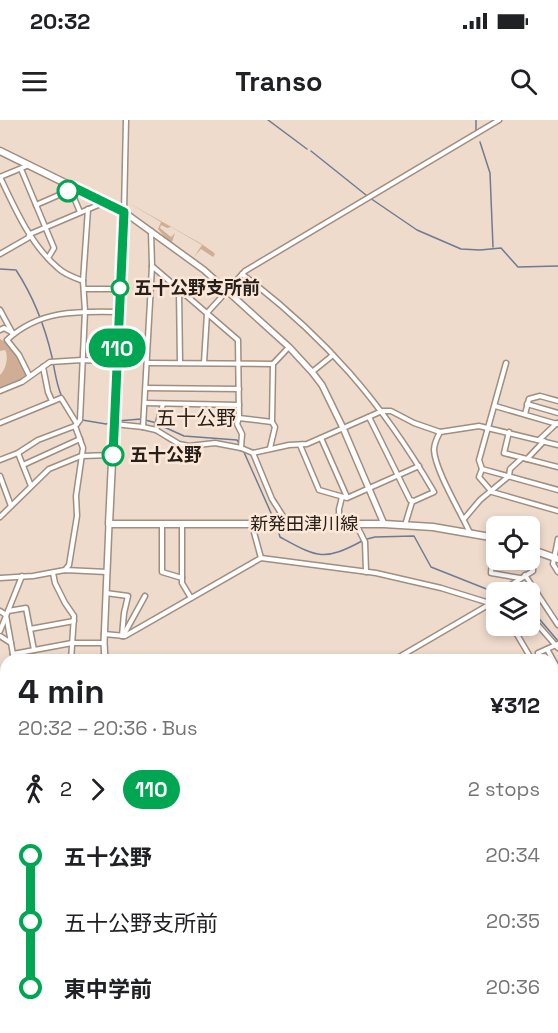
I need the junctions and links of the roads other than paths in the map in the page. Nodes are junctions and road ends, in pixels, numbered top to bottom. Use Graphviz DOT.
graph roads {
  1 [pos="126,120"];
  2 [pos="499,120"];
  3 [pos="0,151"];
  4 [pos="29,165"];
  5 [pos="21,169"];
  6 [pos="0,177"];
  7 [pos="75,188"];
  8 [pos="68,191"];
  9 [pos="104,202"];
  10 [pos="36,205"];
  11 [pos="88,209"];
  12 [pos="80,212"];
  13 [pos="124,212"];
  14 [pos="45,226"];
  15 [pos="151,231"];
  16 [pos="30,234"];
  17 [pos="0,254"];
  18 [pos="48,258"];
  19 [pos="152,266"];
  20 [pos="242,274"];
  21 [pos="83,281"];
  22 [pos="85,289"];
  23 [pos="120,289"];
  24 [pos="179,289"];
  25 [pos="226,291"];
  26 [pos="0,310"];
  27 [pos="85,311"];
  28 [pos="119,312"];
  29 [pos="207,313"];
  30 [pos="0,330"];
  31 [pos="14,334"];
  32 [pos="289,347"];
  33 [pos="333,355"];
  34 [pos="82,360"];
  35 [pos="117,362"];
  36 [pos="147,363"];
  37 [pos="180,363"];
  38 [pos="204,363"];
  39 [pos="239,363"];
  40 [pos="506,363"];
  41 [pos="273,364"];
  42 [pos="43,367"];
  43 [pos="312,372"];
  44 [pos="29,375"];
  45 [pos="147,388"];
  46 [pos="238,389"];
  47 [pos="0,391"];
  48 [pos="52,401"];
  49 [pos="558,401"];
  50 [pos="145,403"];
  51 [pos="163,404"];
  52 [pos="527,404"];
  53 [pos="239,405"];
  54 [pos="495,406"];
  55 [pos="382,411"];
  56 [pos="558,412"];
  57 [pos="525,414"];
  58 [pos="369,417"];
  59 [pos="239,418"];
  60 [pos="272,422"];
  61 [pos="0,423"];
  62 [pos="558,423"];
  63 [pos="114,424"];
  64 [pos="76,425"];
  65 [pos="143,427"];
  66 [pos="489,427"];
  67 [pos="343,428"];
  68 [pos="156,430"];
  69 [pos="440,432"];
  70 [pos="509,432"];
  71 [pos="321,438"];
  72 [pos="80,439"];
  73 [pos="541,441"];
  74 [pos="300,445"];
  75 [pos="558,445"];
  76 [pos="241,448"];
  77 [pos="270,448"];
  78 [pos="18,453"];
  79 [pos="253,453"];
  80 [pos="113,455"];
  81 [pos="81,456"];
  82 [pos="524,458"];
  83 [pos="0,460"];
  84 [pos="22,465"];
  85 [pos="419,466"];
  86 [pos="558,467"];
  87 [pos="482,469"];
  88 [pos="398,475"];
  89 [pos="0,476"];
  90 [pos="509,476"];
  91 [pos="31,486"];
  92 [pos="2,487"];
  93 [pos="368,488"];
  94 [pos="558,490"];
  95 [pos="492,492"];
  96 [pos="345,498"];
  97 [pos="412,502"];
  98 [pos="11,506"];
  99 [pos="558,511"];
  100 [pos="0,517"];
  101 [pos="464,519"];
  102 [pos="110,524"];
  103 [pos="289,524"];
  104 [pos="339,524"];
  105 [pos="356,524"];
  106 [pos="384,524"];
  107 [pos="162,525"];
  108 [pos="182,525"];
  109 [pos="252,525"];
  110 [pos="405,525"];
  111 [pos="470,533"];
  112 [pos="486,536"];
  113 [pos="558,539"];
  114 [pos="540,552"];
  115 [pos="261,558"];
  116 [pos="556,558"];
  117 [pos="65,570"];
  118 [pos="491,570"];
  119 [pos="533,570"];
  120 [pos="107,572"];
  121 [pos="366,572"];
  122 [pos="558,572"];
  123 [pos="53,573"];
  124 [pos="525,575"];
  125 [pos="22,576"];
  126 [pos="0,578"];
  127 [pos="182,578"];
  128 [pos="520,578"];
  129 [pos="516,582"];
  130 [pos="530,582"];
  131 [pos="106,593"];
  132 [pos="145,596"];
  133 [pos="191,598"];
  134 [pos="540,598"];
  135 [pos="486,602"];
  136 [pos="486,607"];
  137 [pos="0,611"];
  138 [pos="7,613"];
  139 [pos="74,621"];
  140 [pos="558,625"];
  141 [pos="540,627"];
  142 [pos="30,628"];
  143 [pos="0,634"];
  144 [pos="104,634"];
  145 [pos="122,636"];
  146 [pos="518,636"];
  147 [pos="11,643"];
  148 [pos="72,643"];
  149 [pos="104,643"];
  150 [pos="557,646"];
  151 [pos="547,649"];
  152 [pos="34,650"];
  153 [pos="538,653"];
  154 [pos="13,654"];
  155 [pos="71,654"];
  156 [pos="105,654"];
  157 [pos="404,654"];
  158 [pos="528,654"];
  159 [pos="550,654"];
  1 -- 13 [label="street"];
  2 -- 20 [label="street"];
  3 -- 4 [label="main road"];
  4 -- 5 [label="street"];
  4 -- 7 [label="main road"];
  5 -- 6 [label="street"];
  5 -- 10 [label="street"];
  6 -- 16 [label="street"];
  7 -- 8 [label="street"];
  7 -- 9 [label="main road"];
  8 -- 10 [label="street"];
  8 -- 12 [label="street"];
  9 -- 11 [label="street"];
  9 -- 13 [label="main road"];
  10 -- 14 [label="street"];
  11 -- 12 [label="street"];
  11 -- 21 [label="street"];
  12 -- 14 [label="street"];
  13 -- 15 [label="street"];
  13 -- 23 [label="main road"];
  14 -- 16 [label="street"];
  14 -- 18 [label="street"];
  15 -- 19 [label="street"];
  15 -- 25 [label="street"];
  16 -- 17 [label="street"];
  16 -- 18 [label="street"];
  18 -- 21 [label="street"];
  19 -- 24 [label="street"];
  19 -- 36 [label="street"];
  20 -- 25 [label="street"];
  20 -- 33 [label="street"];
  21 -- 22 [label="street"];
  22 -- 23 [label="street"];
  22 -- 27 [label="street"];
  23 -- 28 [label="main road"];
  24 -- 29 [label="street"];
  24 -- 37 [label="street"];
  25 -- 29 [label="street"];
  25 -- 32 [label="street"];
  26 -- 31 [label="street"];
  27 -- 28 [label="street"];
  27 -- 31 [label="street"];
  27 -- 34 [label="street"];
  28 -- 35 [label="main road"];
  29 -- 38 [label="street"];
  29 -- 39 [label="street"];
  30 -- 31 [label="street"];
  31 -- 44 [label="street"];
  32 -- 41 [label="street"];
  32 -- 43 [label="street"];
  33 -- 43 [label="street"];
  33 -- 55 [label="street"];
  34 -- 35 [label="street"];
  34 -- 42 [label="street"];
  34 -- 64 [label="street"];
  35 -- 63 [label="main road"];
  36 -- 37 [label="street"];
  36 -- 45 [label="street"];
  37 -- 38 [label="street"];
  38 -- 39 [label="street"];
  39 -- 41 [label="street"];
  39 -- 46 [label="street"];
  40 -- 54 [label="street"];
  41 -- 60 [label="street"];
  42 -- 44 [label="street"];
  42 -- 48 [label="street"];
  43 -- 67 [label="street"];
  44 -- 47 [label="street"];
  45 -- 46 [label="street"];
  45 -- 50 [label="street"];
  46 -- 53 [label="street"];
  48 -- 61 [label="street"];
  48 -- 64 [label="street"];
  49 -- 52 [label="street"];
  50 -- 51 [label="street"];
  50 -- 65 [label="street"];
  51 -- 53 [label="street"];
  51 -- 68 [label="street"];
  52 -- 56 [label="street"];
  52 -- 57 [label="street"];
  53 -- 59 [label="street"];
  54 -- 57 [label="street"];
  54 -- 66 [label="street"];
  55 -- 58 [label="street"];
  55 -- 69 [label="street"];
  55 -- 85 [label="street"];
  57 -- 62 [label="street"];
  58 -- 67 [label="street"];
  58 -- 88 [label="street"];
  59 -- 60 [label="street"];
  59 -- 76 [label="street"];
  60 -- 77 [label="street"];
  62 -- 73 [label="street"];
  63 -- 65 [label="street"];
  63 -- 80 [label="main road"];
  64 -- 72 [label="street"];
  64 -- 78 [label="street"];
  65 -- 68 [label="street"];
  66 -- 69 [label="street"];
  66 -- 70 [label="street"];
  66 -- 87 [label="street"];
  67 -- 71 [label="street"];
  67 -- 93 [label="street"];
  68 -- 76 [label="street"];
  69 -- 101 [label="street"];
  70 -- 73 [label="street"];
  70 -- 82 [label="street"];
  71 -- 74 [label="street"];
  71 -- 96 [label="street"];
  72 -- 81 [label="street"];
  72 -- 84 [label="street"];
  73 -- 75 [label="street"];
  73 -- 82 [label="street"];
  74 -- 77 [label="street"];
  74 -- 96 [label="street"];
  76 -- 79 [label="street"];
  77 -- 79 [label="street"];
  78 -- 83 [label="street"];
  78 -- 84 [label="street"];
  79 -- 103 [label="street"];
  80 -- 81 [label="street"];
  80 -- 102 [label="main road"];
  81 -- 91 [label="street"];
  81 -- 117 [label="street"];
  82 -- 86 [label="street"];
  82 -- 90 [label="street"];
  84 -- 91 [label="street"];
  85 -- 88 [label="street"];
  85 -- 97 [label="street"];
  87 -- 90 [label="street"];
  87 -- 95 [label="street"];
  88 -- 93 [label="street"];
  88 -- 97 [label="street"];
  89 -- 92 [label="street"];
  90 -- 94 [label="street"];
  90 -- 95 [label="street"];
  91 -- 98 [label="street"];
  92 -- 98 [label="street"];
  93 -- 96 [label="street"];
  93 -- 106 [label="street"];
  95 -- 99 [label="street"];
  95 -- 101 [label="street"];
  96 -- 104 [label="street"];
  97 -- 110 [label="street"];
  98 -- 100 [label="street"];
  101 -- 111 [label="street"];
  102 -- 107 [label="main road, 新発田津川線"];
  102 -- 120 [label="street"];
  103 -- 104 [label="main road, 新発田津川線"];
  103 -- 109 [label="main road, 新発田津川線"];
  104 -- 105 [label="main road, 新発田津川線"];
  105 -- 106 [label="main road, 新発田津川線"];
  105 -- 121 [label="street"];
  106 -- 110 [label="main road, 新発田津川線"];
  107 -- 108 [label="main road, 新発田津川線"];
  107 -- 127 [label="street"];
  108 -- 109 [label="main road, 新発田津川線"];
  108 -- 127 [label="street"];
  109 -- 115 [label="street"];
  110 -- 111 [label="main road, 新発田津川線"];
  111 -- 112 [label="main road, 新発田津川線"];
  113 -- 116 [label="street"];
  114 -- 116 [label="main road"];
  115 -- 121 [label="street"];
  115 -- 133 [label="street"];
  116 -- 122 [label="street"];
  117 -- 120 [label="street"];
  117 -- 123 [label="street"];
  118 -- 128 [label="street"];
  119 -- 124 [label="street"];
  120 -- 131 [label="street"];
  121 -- 135 [label="street"];
  123 -- 125 [label="street"];
  123 -- 139 [label="street"];
  124 -- 128 [label="street"];
  124 -- 130 [label="street"];
  125 -- 126 [label="street"];
  125 -- 138 [label="street"];
  127 -- 133 [label="street"];
  128 -- 129 [label="street"];
  131 -- 144 [label="street"];
  131 -- 145 [label="street"];
  132 -- 145 [label="street"];
  133 -- 145 [label="street"];
  134 -- 140 [label="street"];
  136 -- 157 [label="street"];
  137 -- 138 [label="street"];
  138 -- 142 [label="street"];
  138 -- 143 [label="street"];
  138 -- 147 [label="street"];
  139 -- 142 [label="street"];
  139 -- 148 [label="street"];
  141 -- 150 [label="street"];
  142 -- 152 [label="street"];
  143 -- 147 [label="street"];
  144 -- 145 [label="street"];
  144 -- 149 [label="street"];
  146 -- 158 [label="street"];
  147 -- 154 [label="street"];
  148 -- 149 [label="street"];
  148 -- 152 [label="street"];
  148 -- 155 [label="street"];
  149 -- 156 [label="street"];
  150 -- 151 [label="street"];
  151 -- 153 [label="street"];
  151 -- 159 [label="street"];
  152 -- 154 [label="street"];
}
